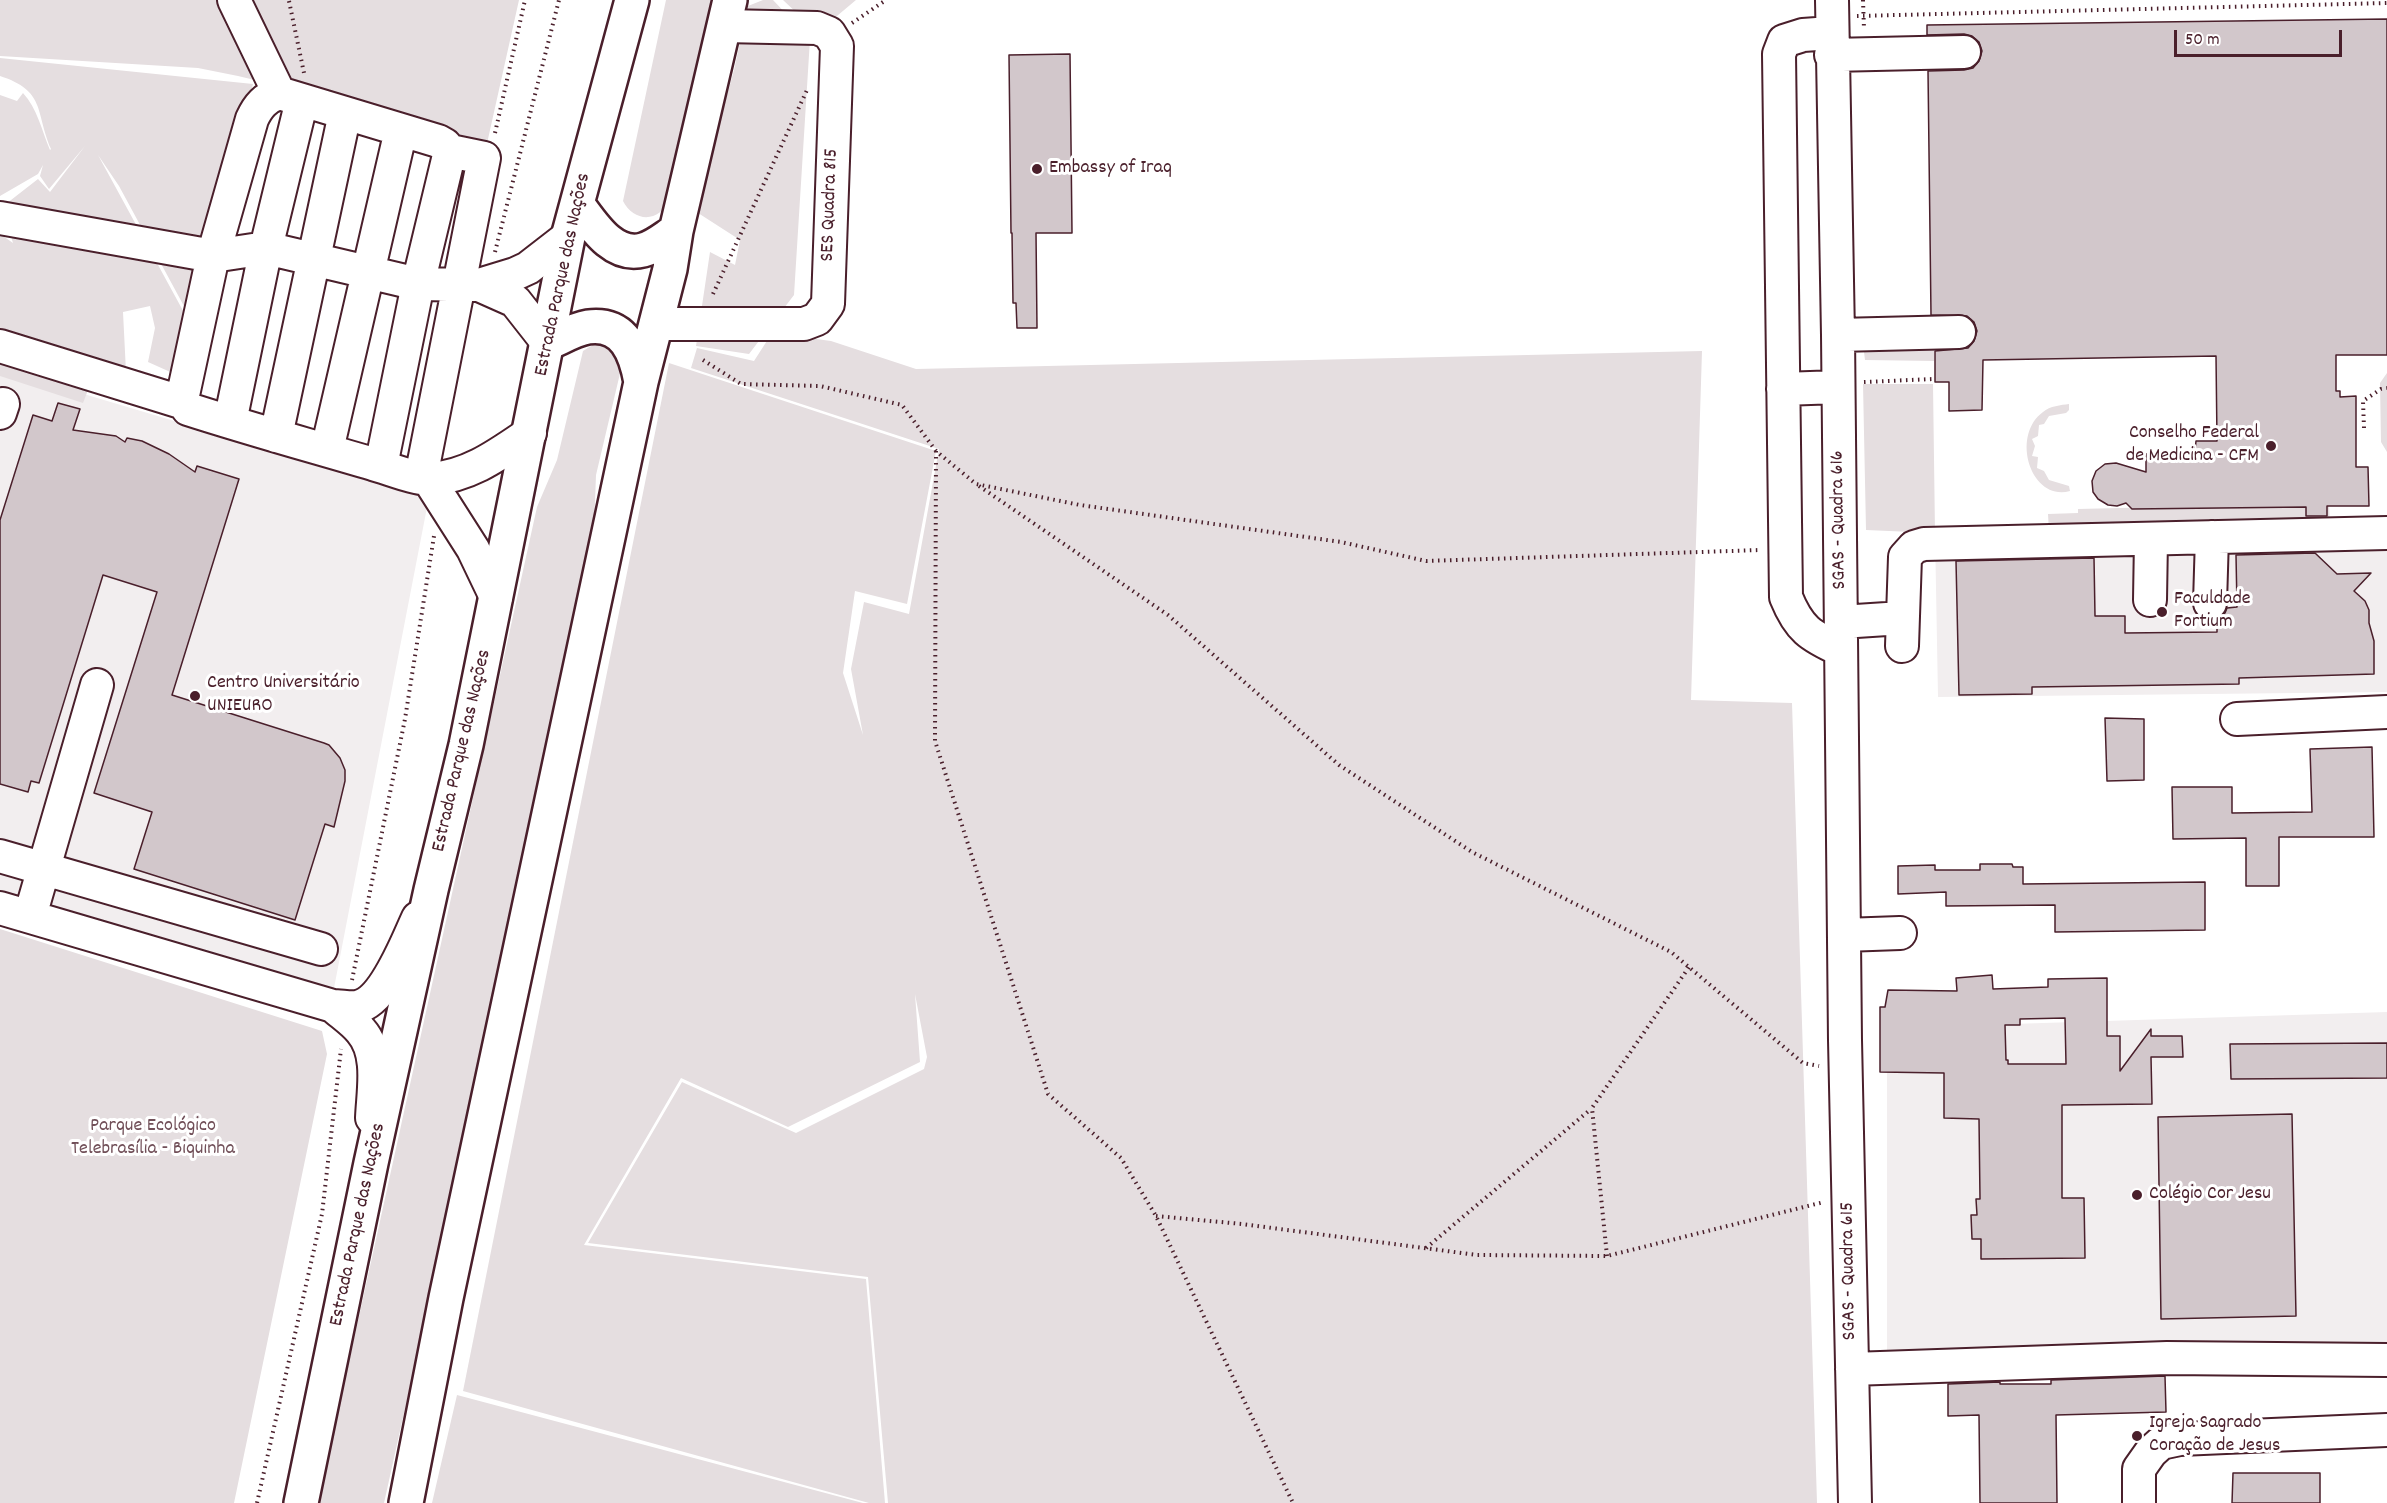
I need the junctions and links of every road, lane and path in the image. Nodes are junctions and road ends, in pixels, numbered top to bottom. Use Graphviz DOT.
graph roads {
  1 [pos="234,0"];
  2 [pos="525,0"];
  3 [pos="559,0"];
  4 [pos="632,0"];
  5 [pos="886,0"];
  6 [pos="289,1"];
  7 [pos="2387,3"];
  8 [pos="727,13"];
  9 [pos="1831,26"];
  10 [pos="832,37"];
  11 [pos="1964,52"];
  12 [pos="812,80"];
  13 [pos="290,96"];
  14 [pos="345,113"];
  15 [pos="401,130"];
  16 [pos="495,133"];
  17 [pos="450,152"];
  18 [pos="578,205"];
  19 [pos="0,218"];
  20 [pos="676,231"];
  21 [pos="568,237"];
  22 [pos="266,248"];
  23 [pos="213,256"];
  24 [pos="315,259"];
  25 [pos="369,273"];
  26 [pos="418,284"];
  27 [pos="469,285"];
  28 [pos="713,294"];
  29 [pos="656,324"];
  30 [pos="1959,332"];
  31 [pos="1838,335"];
  32 [pos="548,343"];
  33 [pos="0,346"];
  34 [pos="703,360"];
  35 [pos="1933,379"];
  36 [pos="641,382"];
  37 [pos="1850,385"];
  38 [pos="2387,388"];
  39 [pos="1783,389"];
  40 [pos="184,403"];
  41 [pos="230,422"];
  42 [pos="2364,428"];
  43 [pos="530,433"];
  44 [pos="276,436"];
  45 [pos="327,450"];
  46 [pos="936,451"];
  47 [pos="381,466"];
  48 [pos="976,483"];
  49 [pos="430,485"];
  50 [pos="2387,533"];
  51 [pos="2212,537"];
  52 [pos="2151,539"];
  53 [pos="1786,549"];
  54 [pos="496,597"];
  55 [pos="2150,600"];
  56 [pos="2210,603"];
  57 [pos="1841,636"];
  58 [pos="97,685"];
  59 [pos="2387,712"];
  60 [pos="2237,719"];
  61 [pos="0,856"];
  62 [pos="43,870"];
  63 [pos="431,890"];
  64 [pos="0,908"];
  65 [pos="30,916"];
  66 [pos="1900,933"];
  67 [pos="1844,935"];
  68 [pos="321,948"];
  69 [pos="1689,967"];
  70 [pos="342,1009"];
  71 [pos="1845,1055"];
  72 [pos="1592,1108"];
  73 [pos="371,1163"];
  74 [pos="1848,1196"];
  75 [pos="1156,1216"];
  76 [pos="1425,1248"];
  77 [pos="1606,1257"];
  78 [pos="2387,1360"];
  79 [pos="1852,1369"];
  80 [pos="2387,1430"];
  81 [pos="257,1503"];
  82 [pos="301,1503"];
  83 [pos="406,1503"];
  84 [pos="1293,1503"];
  85 [pos="1855,1503"];
  86 [pos="2139,1503"];
  1 -- 13 [label="street"];
  2 -- 16 [label="path"];
  3 -- 27 [label="path"];
  4 -- 18 [label="highway, Estrada Parque das Nações"];
  5 -- 10 [label="path"];
  6 -- 13 [label="path"];
  7 -- 9 [label="path"];
  8 -- 10 [label="street"];
  8 -- 20 [label="highway"];
  9 -- 11 [label="street"];
  9 -- 31 [label="street, SGAS - Quadra 616"];
  9 -- 39 [label="street"];
  10 -- 29 [label="street, SES Quadra 815"];
  12 -- 28 [label="path"];
  13 -- 14 [label="street"];
  13 -- 22 [label="street"];
  13 -- 23 [label="street"];
  14 -- 15 [label="street"];
  14 -- 24 [label="street"];
  15 -- 17 [label="street"];
  15 -- 25 [label="street"];
  17 -- 26 [label="street"];
  17 -- 27 [label="street"];
  18 -- 20 [label="highway"];
  18 -- 21 [label="highway, Estrada Parque das Nações"];
  19 -- 23 [label="street"];
  20 -- 29 [label="highway"];
  21 -- 27 [label="street"];
  21 -- 32 [label="highway, Estrada Parque das Nações"];
  22 -- 23 [label="street"];
  22 -- 24 [label="street"];
  22 -- 41 [label="street"];
  23 -- 40 [label="street"];
  24 -- 25 [label="street"];
  24 -- 44 [label="street"];
  25 -- 26 [label="street"];
  25 -- 45 [label="street"];
  26 -- 27 [label="street"];
  26 -- 47 [label="street"];
  27 -- 32 [label="street"];
  27 -- 49 [label="street"];
  29 -- 36 [label="highway"];
  30 -- 31 [label="street"];
  31 -- 37 [label="street, SGAS - Quadra 616"];
  32 -- 36 [label="highway"];
  32 -- 43 [label="highway, Estrada Parque das Nações"];
  33 -- 40 [label="street"];
  34 -- 46 [label="path"];
  35 -- 37 [label="path"];
  36 -- 83 [label="highway"];
  37 -- 39 [label="street"];
  37 -- 57 [label="street, SGAS - Quadra 616"];
  38 -- 42 [label="path"];
  39 -- 53 [label="street"];
  40 -- 41 [label="street"];
  41 -- 44 [label="street"];
  43 -- 49 [label="street"];
  43 -- 54 [label="highway, Estrada Parque das Nações"];
  44 -- 45 [label="street"];
  45 -- 47 [label="street"];
  46 -- 48 [label="path"];
  46 -- 75 [label="path"];
  47 -- 49 [label="street"];
  48 -- 53 [label="path"];
  48 -- 69 [label="path"];
  49 -- 54 [label="street"];
  49 -- 70 [label="path"];
  50 -- 51 [label="street"];
  51 -- 52 [label="street"];
  51 -- 56 [label="street"];
  52 -- 55 [label="street"];
  52 -- 57 [label="street"];
  53 -- 57 [label="street"];
  54 -- 63 [label="highway, Estrada Parque das Nações"];
  57 -- 67 [label="street, SGAS - Quadra 616"];
  58 -- 62 [label="street"];
  59 -- 60 [label="street"];
  61 -- 62 [label="street"];
  62 -- 65 [label="street"];
  62 -- 68 [label="street"];
  63 -- 70 [label="street"];
  63 -- 73 [label="highway, Estrada Parque das Nações"];
  64 -- 65 [label="street"];
  65 -- 70 [label="street"];
  66 -- 67 [label="street"];
  67 -- 71 [label="street, SGAS - Quadra 616"];
  69 -- 71 [label="path"];
  69 -- 72 [label="path"];
  70 -- 73 [label="street"];
  70 -- 81 [label="path"];
  71 -- 74 [label="street, SGAS - Quadra 615"];
  72 -- 76 [label="path"];
  72 -- 77 [label="path"];
  73 -- 82 [label="highway, Estrada Parque das Nações"];
  74 -- 77 [label="path"];
  74 -- 79 [label="street, SGAS - Quadra 615"];
  75 -- 76 [label="path"];
  75 -- 84 [label="path"];
  76 -- 77 [label="path"];
  78 -- 79 [label="street"];
  79 -- 85 [label="street, SGAS - Quadra 615"];
  80 -- 86 [label="street"];
}
